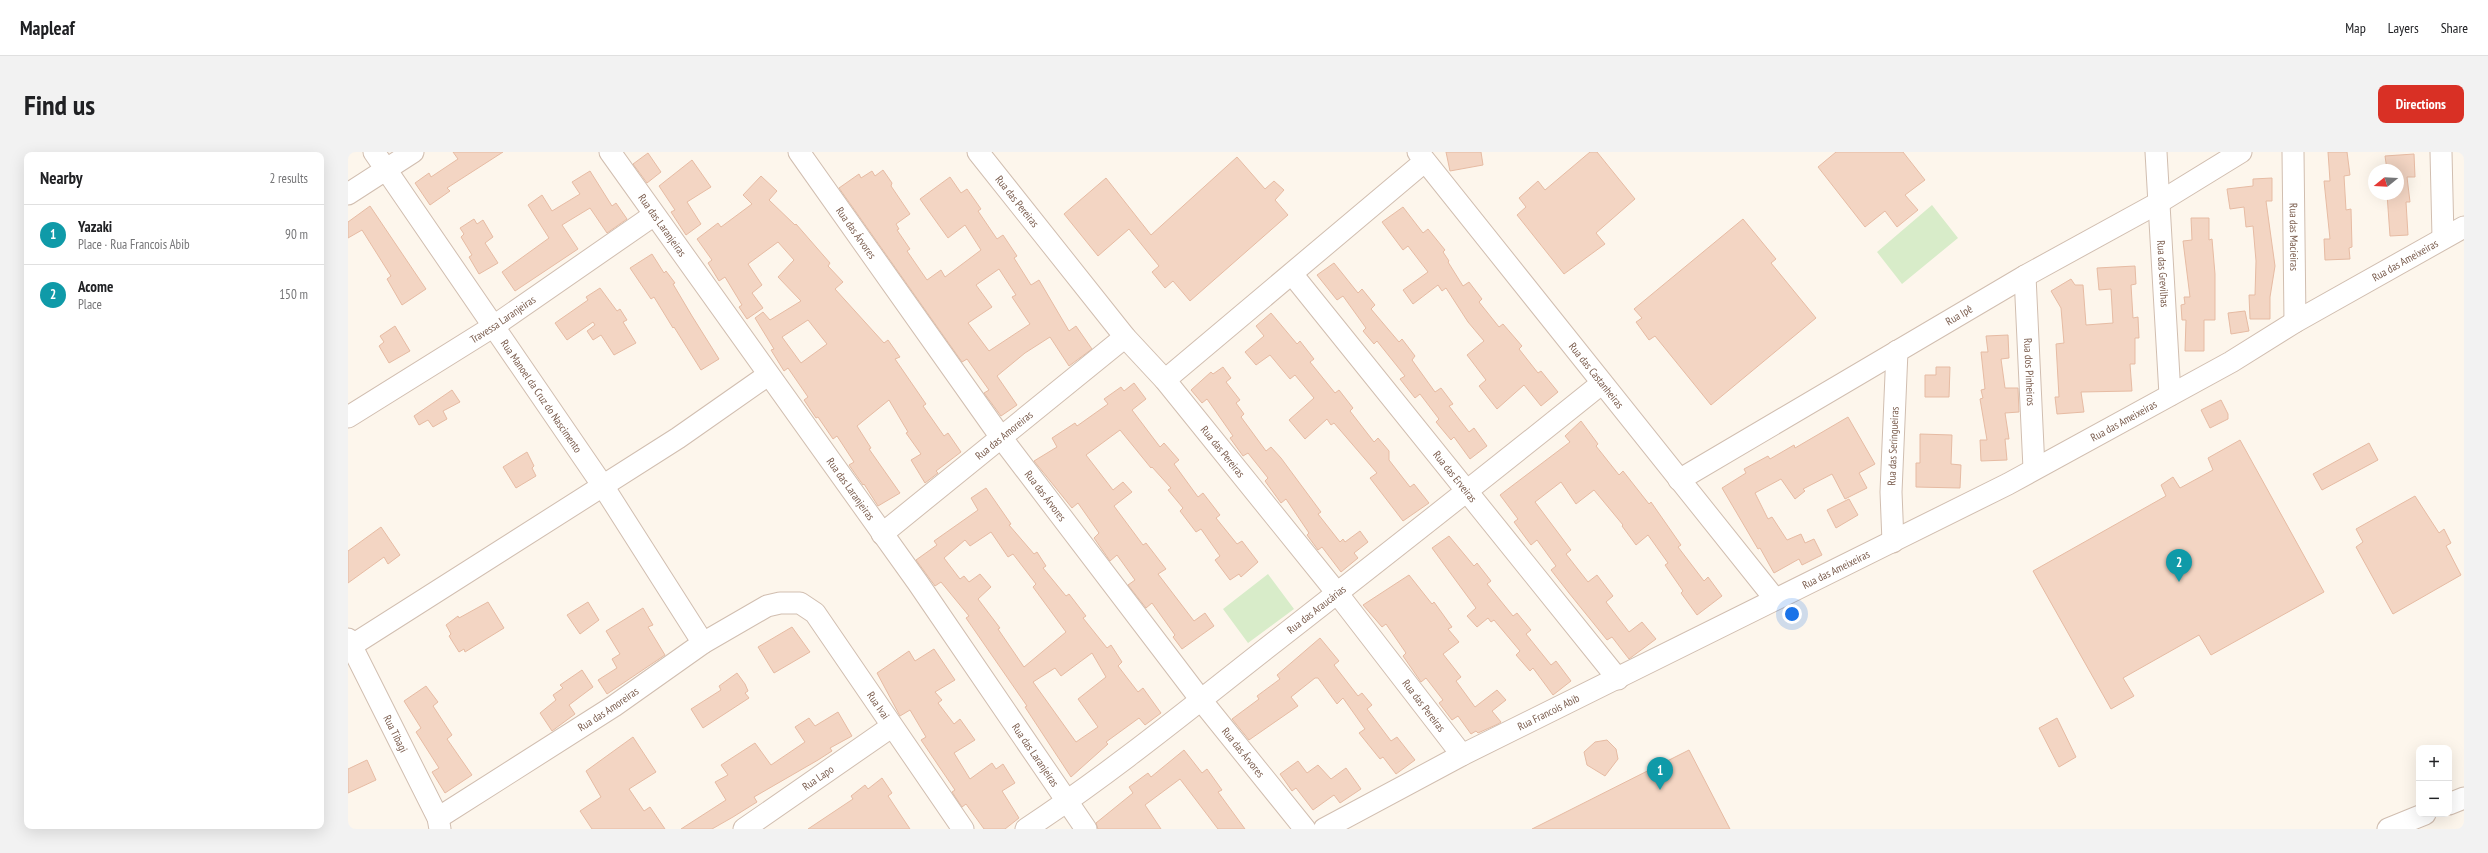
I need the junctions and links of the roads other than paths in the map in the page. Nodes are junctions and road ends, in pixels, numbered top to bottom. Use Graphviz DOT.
graph roads {
  1 [pos="374,152"];
  2 [pos="413,152"];
  3 [pos="610,152"];
  4 [pos="799,152"];
  5 [pos="978,152"];
  6 [pos="2156,152"];
  7 [pos="2241,152"];
  8 [pos="2293,152"];
  9 [pos="2441,152"];
  10 [pos="1421,157"];
  11 [pos="386,170"];
  12 [pos="348,194"];
  13 [pos="2158,203"];
  14 [pos="654,215"];
  15 [pos="2464,227"];
  16 [pos="2443,238"];
  17 [pos="1292,274"];
  18 [pos="2025,276"];
  19 [pos="2295,322"];
  20 [pos="494,326"];
  21 [pos="1125,336"];
  22 [pos="1897,350"];
  23 [pos="768,375"];
  24 [pos="1165,380"];
  25 [pos="1601,384"];
  26 [pos="2170,395"];
  27 [pos="348,417"];
  28 [pos="1000,436"];
  29 [pos="2034,469"];
  30 [pos="1679,480"];
  31 [pos="603,486"];
  32 [pos="1469,491"];
  33 [pos="882,534"];
  34 [pos="1893,542"];
  35 [pos="1337,593"];
  36 [pos="1775,599"];
  37 [pos="780,603"];
  38 [pos="350,643"];
  39 [pos="703,643"];
  40 [pos="1618,679"];
  41 [pos="1201,700"];
  42 [pos="891,727"];
  43 [pos="1462,755"];
  44 [pos="2464,798"];
  45 [pos="1068,802"];
  46 [pos="2452,803"];
  47 [pos="2418,817"];
  48 [pos="439,824"];
  49 [pos="744,829"];
  50 [pos="963,829"];
  51 [pos="1026,829"];
  52 [pos="1086,829"];
  53 [pos="1305,829"];
  54 [pos="1324,829"];
  55 [pos="2388,829"];
  1 -- 11 [label="street, Rua Manoel da Cruz do Nascimento"];
  2 -- 11 [label="street"];
  3 -- 14 [label="street, Rua das Laranjeiras"];
  4 -- 28 [label="street, Rua das Árvores"];
  5 -- 21 [label="street, Rua das Pereiras"];
  6 -- 13 [label="street, Rua das Grevilhas"];
  7 -- 13 [label="street, Rua Ipê"];
  8 -- 19 [label="street, Rua das Macieiras"];
  9 -- 16 [label="street"];
  10 -- 17 [label="street"];
  10 -- 25 [label="street, Rua das Castanheiras"];
  11 -- 12 [label="street"];
  11 -- 20 [label="street, Rua Manoel da Cruz do Nascimento"];
  13 -- 18 [label="street, Rua Ipê"];
  13 -- 26 [label="street, Rua das Grevilhas"];
  14 -- 20 [label="street, Travessa Laranjeiras"];
  14 -- 23 [label="street, Rua das Laranjeiras"];
  15 -- 16 [label="street, Rua das Ameixeiras"];
  16 -- 19 [label="street, Rua das Ameixeiras"];
  17 -- 24 [label="street"];
  17 -- 32 [label="street, Rua das Erveiras"];
  18 -- 22 [label="street, Rua Ipê"];
  18 -- 29 [label="street, Rua dos Pinheiros"];
  19 -- 26 [label="street, Rua das Ameixeiras"];
  20 -- 27 [label="street, Travessa Laranjeiras"];
  20 -- 31 [label="street, Rua Manoel da Cruz do Nascimento"];
  21 -- 24 [label="street, Rua das Pereiras"];
  21 -- 28 [label="street, Rua das Amoreiras"];
  22 -- 30 [label="street, Rua Ipê"];
  22 -- 34 [label="street, Rua das Seringueiras"];
  23 -- 31 [label="street"];
  23 -- 33 [label="street, Rua das Laranjeiras"];
  24 -- 35 [label="street, Rua das Pereiras"];
  25 -- 30 [label="street, Rua das Castanheiras"];
  25 -- 32 [label="street, Rua das Araucárias"];
  26 -- 29 [label="street, Rua das Ameixeiras"];
  28 -- 33 [label="street, Rua das Amoreiras"];
  28 -- 41 [label="street, Rua das Árvores"];
  29 -- 34 [label="street, Rua das Ameixeiras"];
  30 -- 36 [label="street, Rua das Castanheiras"];
  31 -- 38 [label="street"];
  31 -- 39 [label="street, Rua Manoel da Cruz do Nascimento"];
  32 -- 35 [label="street, Rua das Araucárias"];
  32 -- 40 [label="street, Rua das Erveiras"];
  33 -- 45 [label="street, Rua das Laranjeiras"];
  34 -- 36 [label="street, Rua das Ameixeiras"];
  35 -- 41 [label="street, Rua das Araucárias"];
  35 -- 43 [label="street, Rua das Pereiras"];
  36 -- 40 [label="street, Rua Francois Abib"];
  37 -- 39 [label="street, Rua das Amoreiras"];
  37 -- 42 [label="street, Rua Ivai"];
  38 -- 48 [label="street, Rua Tibagi"];
  39 -- 48 [label="street, Rua das Amoreiras"];
  40 -- 43 [label="street, Rua Francois Abib"];
  41 -- 45 [label="street, Rua das Araucárias"];
  41 -- 53 [label="street, Rua das Árvores"];
  42 -- 49 [label="street, Rua Lapo"];
  42 -- 50 [label="street, Rua Ivai"];
  43 -- 54 [label="street, Rua Francois Abib"];
  44 -- 46 [label="street"];
  45 -- 51 [label="street, Rua das Araucárias"];
  45 -- 52 [label="street, Rua das Laranjeiras"];
  47 -- 55 [label="street"];
}
